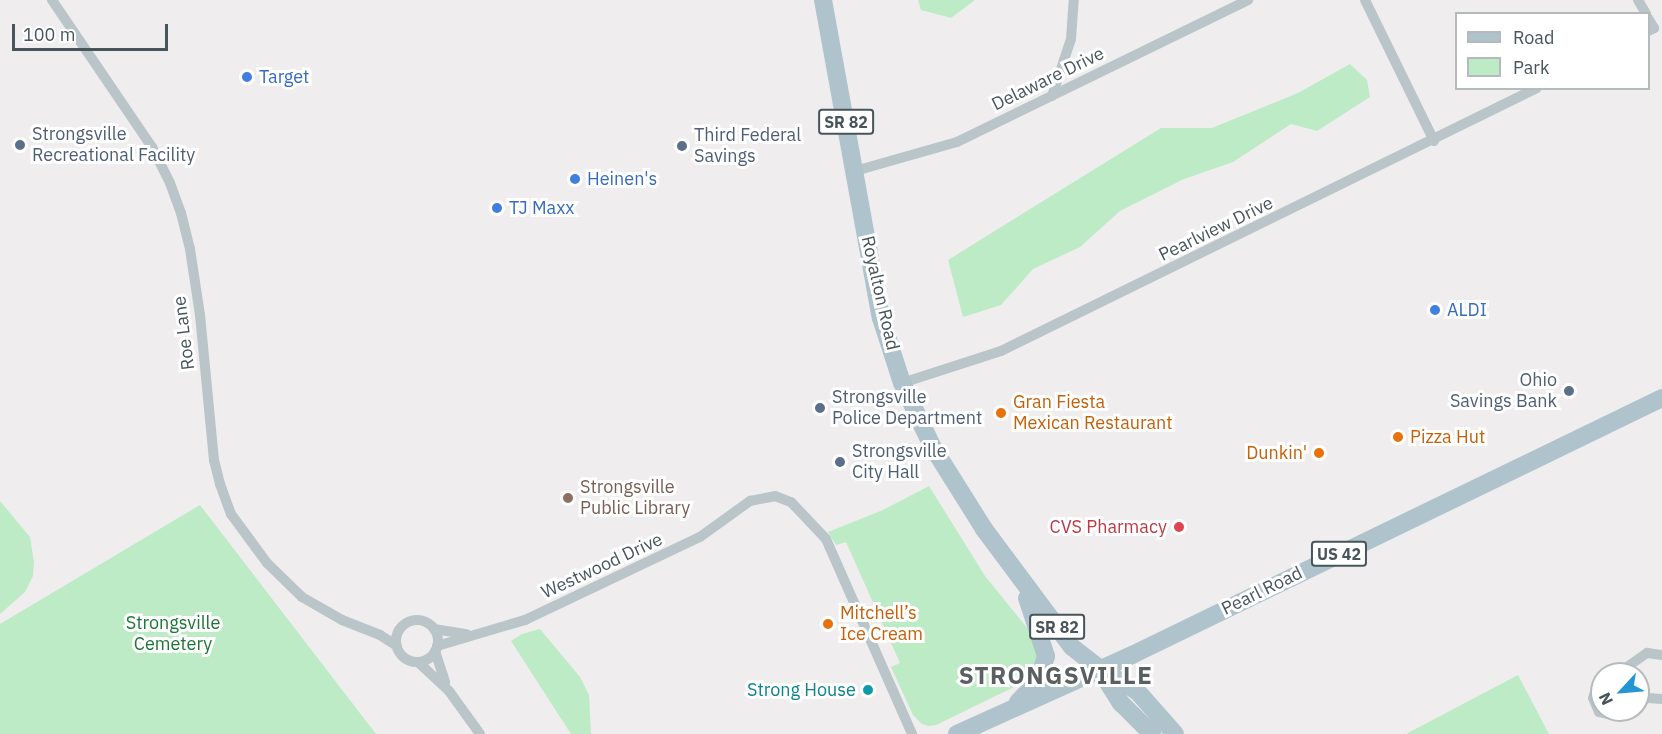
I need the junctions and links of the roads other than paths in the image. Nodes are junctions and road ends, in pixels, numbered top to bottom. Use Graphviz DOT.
graph roads {
  1 [pos="52,0"];
  2 [pos="823,0"];
  3 [pos="1074,0"];
  4 [pos="1248,0"];
  5 [pos="1365,0"];
  6 [pos="1533,90"];
  7 [pos="1052,96"];
  8 [pos="1434,141"];
  9 [pos="855,171"];
  10 [pos="902,383"];
  11 [pos="1662,398"];
  12 [pos="1020,580"];
  13 [pos="404,624"];
  14 [pos="368,629"];
  15 [pos="434,629"];
  16 [pos="473,634"];
  17 [pos="397,646"];
  18 [pos="436,649"];
  19 [pos="1662,655"];
  20 [pos="418,662"];
  21 [pos="1634,662"];
  22 [pos="1100,669"];
  23 [pos="449,690"];
  24 [pos="1008,711"];
  25 [pos="480,734"];
  26 [pos="912,734"];
  27 [pos="957,734"];
  28 [pos="1152,734"];
  29 [pos="1175,734"];
  1 -- 14 [label="street, Roe Lane"];
  2 -- 9 [label="main road, Royalton Road / SR 82"];
  3 -- 7 [label="street"];
  4 -- 7 [label="street, Delaware Drive"];
  5 -- 8 [label="street"];
  6 -- 8 [label="street, Pearlview Drive"];
  7 -- 9 [label="street, Delaware Drive"];
  8 -- 10 [label="street, Pearlview Drive"];
  9 -- 10 [label="main road, Royalton Road / SR 82"];
  10 -- 12 [label="main road, Royalton Road / SR 82"];
  11 -- 22 [label="main road, Pearl Road / US 42"];
  12 -- 22 [label="main road, Royalton Road / SR 82"];
  12 -- 24 [label="main road"];
  13 -- 14 [label="street, Roe Lane"];
  13 -- 15 [label="street"];
  13 -- 17 [label="street"];
  14 -- 17 [label="street, Roe Lane"];
  15 -- 16 [label="street, Westwood Drive"];
  15 -- 18 [label="street"];
  16 -- 18 [label="street, Westwood Drive"];
  16 -- 26 [label="street, Westwood Drive"];
  17 -- 20 [label="street"];
  18 -- 20 [label="street"];
  18 -- 23 [label="street"];
  19 -- 21 [label="street"];
  20 -- 23 [label="street"];
  22 -- 24 [label="main road, Pearl Road / US 42"];
  22 -- 28 [label="main road, Royalton Road / SR 82"];
  22 -- 29 [label="main road, Royalton Road / SR 82"];
  23 -- 25 [label="street"];
  24 -- 27 [label="main road, Pearl Road / US 42"];
}
